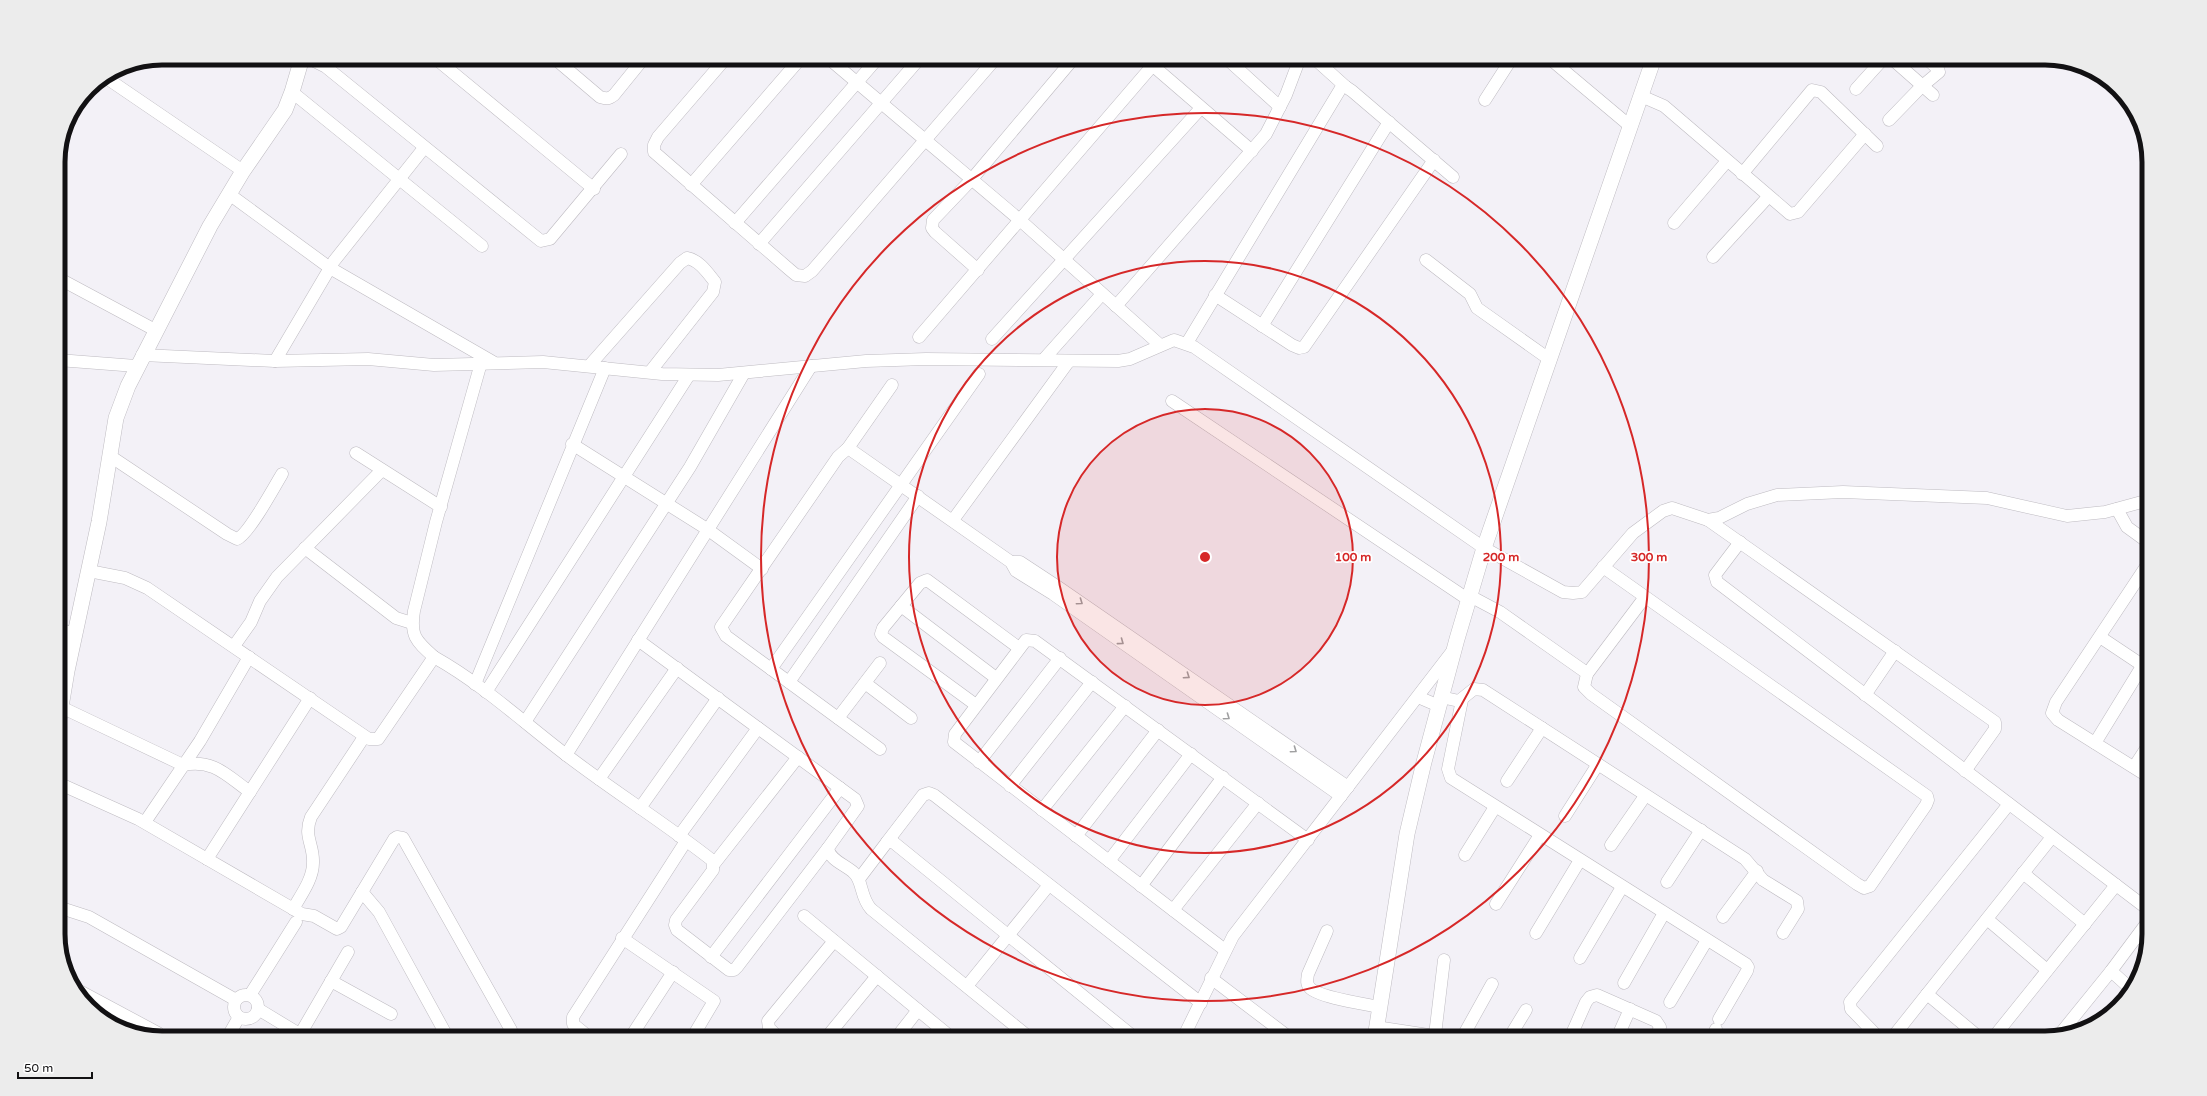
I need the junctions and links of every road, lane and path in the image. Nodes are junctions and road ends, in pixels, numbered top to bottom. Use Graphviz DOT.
graph roads {
  1 [pos="300,65"];
  2 [pos="331,65"];
  3 [pos="443,65"];
  4 [pos="566,65"];
  5 [pos="638,65"];
  6 [pos="720,65"];
  7 [pos="795,65"];
  8 [pos="836,65"];
  9 [pos="872,65"];
  10 [pos="914,65"];
  11 [pos="990,65"];
  12 [pos="1068,65"];
  13 [pos="1149,65"];
  14 [pos="1156,65"];
  15 [pos="1234,65"];
  16 [pos="1297,65"];
  17 [pos="1322,65"];
  18 [pos="1508,65"];
  19 [pos="1557,65"];
  20 [pos="1649,65"];
  21 [pos="1877,65"];
  22 [pos="1898,65"];
  23 [pos="1934,65"];
  24 [pos="110,80"];
  25 [pos="856,82"];
  26 [pos="1921,86"];
  27 [pos="1346,87"];
  28 [pos="1856,88"];
  29 [pos="292,92"];
  30 [pos="1933,95"];
  31 [pos="1649,99"];
  32 [pos="1485,100"];
  33 [pos="881,103"];
  34 [pos="1280,107"];
  35 [pos="1201,108"];
  36 [pos="1889,120"];
  37 [pos="1389,122"];
  38 [pos="1630,126"];
  39 [pos="1865,134"];
  40 [pos="925,140"];
  41 [pos="1877,146"];
  42 [pos="424,148"];
  43 [pos="1252,151"];
  44 [pos="622,154"];
  45 [pos="1434,160"];
  46 [pos="1727,161"];
  47 [pos="243,171"];
  48 [pos="1742,174"];
  49 [pos="1453,177"];
  50 [pos="399,179"];
  51 [pos="972,179"];
  52 [pos="691,185"];
  53 [pos="594,189"];
  54 [pos="229,194"];
  55 [pos="1768,197"];
  56 [pos="1020,221"];
  57 [pos="1674,222"];
  58 [pos="735,223"];
  59 [pos="759,244"];
  60 [pos="482,246"];
  61 [pos="1713,258"];
  62 [pos="1065,260"];
  63 [pos="1426,260"];
  64 [pos="330,268"];
  65 [pos="978,270"];
  66 [pos="65,282"];
  67 [pos="1102,294"];
  68 [pos="1215,295"];
  69 [pos="1116,306"];
  70 [pos="1262,326"];
  71 [pos="156,330"];
  72 [pos="919,337"];
  73 [pos="992,339"];
  74 [pos="1187,343"];
  75 [pos="1160,345"];
  76 [pos="1044,359"];
  77 [pos="1549,359"];
  78 [pos="65,360"];
  79 [pos="139,360"];
  80 [pos="1069,360"];
  81 [pos="275,361"];
  82 [pos="481,363"];
  83 [pos="494,363"];
  84 [pos="588,366"];
  85 [pos="811,366"];
  86 [pos="605,368"];
  87 [pos="650,372"];
  88 [pos="744,374"];
  89 [pos="979,374"];
  90 [pos="689,375"];
  91 [pos="892,385"];
  92 [pos="1172,401"];
  93 [pos="572,444"];
  94 [pos="848,448"];
  95 [pos="356,452"];
  96 [pos="110,456"];
  97 [pos="382,470"];
  98 [pos="282,474"];
  99 [pos="623,476"];
  100 [pos="902,484"];
  101 [pos="918,496"];
  102 [pos="2142,502"];
  103 [pos="666,504"];
  104 [pos="441,507"];
  105 [pos="2111,511"];
  106 [pos="953,520"];
  107 [pos="1708,520"];
  108 [pos="707,529"];
  109 [pos="2142,538"];
  110 [pos="1740,542"];
  111 [pos="305,548"];
  112 [pos="1492,553"];
  113 [pos="1603,567"];
  114 [pos="762,569"];
  115 [pos="88,571"];
  116 [pos="2142,573"];
  117 [pos="1645,597"];
  118 [pos="1476,600"];
  119 [pos="901,606"];
  120 [pos="412,623"];
  121 [pos="65,631"];
  122 [pos="74,635"];
  123 [pos="2100,637"];
  124 [pos="638,640"];
  125 [pos="234,646"];
  126 [pos="1019,648"];
  127 [pos="1454,649"];
  128 [pos="1895,651"];
  129 [pos="250,657"];
  130 [pos="434,657"];
  131 [pos="1060,658"];
  132 [pos="2142,660"];
  133 [pos="880,663"];
  134 [pos="677,668"];
  135 [pos="771,669"];
  136 [pos="2142,671"];
  137 [pos="1587,674"];
  138 [pos="996,678"];
  139 [pos="789,682"];
  140 [pos="1092,682"];
  141 [pos="865,683"];
  142 [pos="475,684"];
  143 [pos="65,685"];
  144 [pos="486,692"];
  145 [pos="1865,695"];
  146 [pos="1418,697"];
  147 [pos="310,698"];
  148 [pos="718,698"];
  149 [pos="1449,700"];
  150 [pos="976,705"];
  151 [pos="1125,706"];
  152 [pos="65,709"];
  153 [pos="838,718"];
  154 [pos="911,718"];
  155 [pos="525,722"];
  156 [pos="758,728"];
  157 [pos="1542,728"];
  158 [pos="1158,730"];
  159 [pos="364,737"];
  160 [pos="2095,743"];
  161 [pos="880,749"];
  162 [pos="1190,754"];
  163 [pos="566,755"];
  164 [pos="2142,755"];
  165 [pos="798,757"];
  166 [pos="979,762"];
  167 [pos="1598,764"];
  168 [pos="184,766"];
  169 [pos="2134,767"];
  170 [pos="1965,771"];
  171 [pos="2142,772"];
  172 [pos="1223,777"];
  173 [pos="599,778"];
  174 [pos="1507,781"];
  175 [pos="65,786"];
  176 [pos="1010,786"];
  177 [pos="840,788"];
  178 [pos="250,792"];
  179 [pos="1345,792"];
  180 [pos="1645,796"];
  181 [pos="1258,803"];
  182 [pos="2009,804"];
  183 [pos="1495,807"];
  184 [pos="640,808"];
  185 [pos="1042,810"];
  186 [pos="1565,816"];
  187 [pos="145,822"];
  188 [pos="1701,830"];
  189 [pos="1540,835"];
  190 [pos="1076,836"];
  191 [pos="2052,837"];
  192 [pos="682,838"];
  193 [pos="1308,840"];
  194 [pos="887,842"];
  195 [pos="1611,846"];
  196 [pos="828,848"];
  197 [pos="1464,856"];
  198 [pos="207,859"];
  199 [pos="1580,860"];
  200 [pos="1109,862"];
  201 [pos="714,864"];
  202 [pos="1757,871"];
  203 [pos="2023,873"];
  204 [pos="859,879"];
  205 [pos="1667,882"];
  206 [pos="1049,885"];
  207 [pos="2116,885"];
  208 [pos="1141,886"];
  209 [pos="1622,886"];
  210 [pos="362,892"];
  211 [pos="1496,904"];
  212 [pos="2142,905"];
  213 [pos="65,909"];
  214 [pos="293,909"];
  215 [pos="1173,910"];
  216 [pos="1664,913"];
  217 [pos="804,916"];
  218 [pos="1723,917"];
  219 [pos="1987,919"];
  220 [pos="296,922"];
  221 [pos="2085,924"];
  222 [pos="2142,929"];
  223 [pos="1327,931"];
  224 [pos="1536,933"];
  225 [pos="1783,933"];
  226 [pos="1009,935"];
  227 [pos="622,938"];
  228 [pos="1707,940"];
  229 [pos="834,941"];
  230 [pos="1225,950"];
  231 [pos="348,952"];
  232 [pos="711,957"];
  233 [pos="1580,958"];
  234 [pos="1444,960"];
  235 [pos="2047,970"];
  236 [pos="2111,971"];
  237 [pos="673,972"];
  238 [pos="877,976"];
  239 [pos="1211,978"];
  240 [pos="331,981"];
  241 [pos="1624,983"];
  242 [pos="1492,984"];
  243 [pos="967,986"];
  244 [pos="2127,986"];
  245 [pos="1927,994"];
  246 [pos="86,995"];
  247 [pos="250,995"];
  248 [pos="236,1000"];
  249 [pos="1670,1002"];
  250 [pos="1201,1003"];
  251 [pos="1379,1008"];
  252 [pos="258,1009"];
  253 [pos="1630,1009"];
  254 [pos="918,1010"];
  255 [pos="1526,1010"];
  256 [pos="391,1014"];
  257 [pos="239,1017"];
  258 [pos="1716,1029"];
  259 [pos="2064,1029"];
  260 [pos="1381,1030"];
  261 [pos="154,1031"];
  262 [pos="231,1031"];
  263 [pos="293,1031"];
  264 [pos="305,1031"];
  265 [pos="444,1031"];
  266 [pos="511,1031"];
  267 [pos="582,1031"];
  268 [pos="635,1031"];
  269 [pos="696,1031"];
  270 [pos="772,1031"];
  271 [pos="832,1031"];
  272 [pos="902,1031"];
  273 [pos="944,1031"];
  274 [pos="1022,1031"];
  275 [pos="1127,1031"];
  276 [pos="1187,1031"];
  277 [pos="1281,1031"];
  278 [pos="1392,1031"];
  279 [pos="1435,1031"];
  280 [pos="1466,1031"];
  281 [pos="1514,1031"];
  282 [pos="1573,1031"];
  283 [pos="1620,1031"];
  284 [pos="1658,1031"];
  285 [pos="1872,1031"];
  286 [pos="1898,1031"];
  287 [pos="1972,1031"];
  288 [pos="1999,1031"];
  1 -- 29 [label="street"];
  2 -- 42 [label="street"];
  3 -- 53 [label="street"];
  4 -- 5 [label="street"];
  6 -- 52 [label="street"];
  7 -- 52 [label="street"];
  8 -- 25 [label="street"];
  9 -- 25 [label="street"];
  10 -- 33 [label="street"];
  11 -- 40 [label="street"];
  12 -- 51 [label="street"];
  13 -- 56 [label="street"];
  14 -- 35 [label="street"];
  15 -- 34 [label="street"];
  16 -- 34 [label="street"];
  17 -- 27 [label="street"];
  18 -- 32 [label="street"];
  19 -- 38 [label="street"];
  20 -- 31 [label="street"];
  21 -- 28 [label="street"];
  22 -- 26 [label="street"];
  23 -- 26 [label="street"];
  24 -- 47 [label="street"];
  25 -- 33 [label="street"];
  25 -- 58 [label="street"];
  26 -- 30 [label="street"];
  26 -- 36 [label="street"];
  27 -- 37 [label="street"];
  27 -- 68 [label="street"];
  29 -- 47 [label="street"];
  29 -- 50 [label="street"];
  31 -- 38 [label="street"];
  31 -- 46 [label="street"];
  33 -- 40 [label="street"];
  33 -- 59 [label="street"];
  34 -- 43 [label="street"];
  35 -- 43 [label="street"];
  35 -- 62 [label="street"];
  37 -- 45 [label="street"];
  37 -- 70 [label="street"];
  38 -- 77 [label="street"];
  39 -- 41 [label="street"];
  39 -- 48 [label="street"];
  39 -- 55 [label="street"];
  40 -- 51 [label="street"];
  40 -- 59 [label="street"];
  42 -- 50 [label="street"];
  42 -- 53 [label="street"];
  43 -- 69 [label="street"];
  44 -- 53 [label="street"];
  45 -- 49 [label="street"];
  45 -- 70 [label="street"];
  46 -- 48 [label="street"];
  46 -- 57 [label="street"];
  47 -- 54 [label="street"];
  48 -- 55 [label="street"];
  50 -- 60 [label="street"];
  50 -- 64 [label="street"];
  51 -- 56 [label="street"];
  51 -- 65 [label="street"];
  52 -- 58 [label="street"];
  54 -- 64 [label="street"];
  54 -- 71 [label="street"];
  55 -- 61 [label="street"];
  56 -- 62 [label="street"];
  56 -- 65 [label="street"];
  58 -- 59 [label="street"];
  62 -- 67 [label="street"];
  62 -- 73 [label="street"];
  63 -- 77 [label="street"];
  64 -- 81 [label="street"];
  64 -- 83 [label="street"];
  65 -- 72 [label="street"];
  66 -- 71 [label="street"];
  67 -- 69 [label="street"];
  67 -- 76 [label="street"];
  68 -- 70 [label="street"];
  68 -- 74 [label="street"];
  69 -- 75 [label="street"];
  71 -- 79 [label="street"];
  74 -- 75 [label="street"];
  74 -- 112 [label="street"];
  75 -- 80 [label="street"];
  76 -- 80 [label="street"];
  76 -- 85 [label="street"];
  77 -- 112 [label="street"];
  78 -- 79 [label="street"];
  79 -- 81 [label="street"];
  79 -- 96 [label="street"];
  80 -- 106 [label="street"];
  81 -- 82 [label="street"];
  82 -- 83 [label="street"];
  82 -- 104 [label="street"];
  83 -- 84 [label="street"];
  84 -- 86 [label="street"];
  84 -- 87 [label="street"];
  85 -- 88 [label="street"];
  85 -- 108 [label="street"];
  86 -- 87 [label="street"];
  86 -- 93 [label="street"];
  87 -- 90 [label="street"];
  88 -- 90 [label="street"];
  88 -- 103 [label="street"];
  89 -- 100 [label="street"];
  90 -- 99 [label="street"];
  91 -- 94 [label="street"];
  92 -- 118 [label="street"];
  93 -- 99 [label="street"];
  93 -- 142 [label="street"];
  94 -- 100 [label="street"];
  94 -- 114 [label="street"];
  95 -- 97 [label="street"];
  96 -- 98 [label="street"];
  96 -- 115 [label="street"];
  97 -- 104 [label="street"];
  97 -- 111 [label="street"];
  99 -- 103 [label="street"];
  99 -- 144 [label="street"];
  100 -- 101 [label="street"];
  100 -- 135 [label="street"];
  101 -- 106 [label="street"];
  101 -- 139 [label="street"];
  102 -- 105 [label="street"];
  103 -- 108 [label="street"];
  103 -- 155 [label="street"];
  104 -- 120 [label="street"];
  105 -- 107 [label="street"];
  105 -- 109 [label="street"];
  106 -- 179 [label="street, one-way"];
  107 -- 110 [label="street"];
  107 -- 113 [label="street"];
  108 -- 114 [label="street"];
  108 -- 124 [label="street"];
  110 -- 128 [label="street"];
  110 -- 145 [label="street"];
  111 -- 120 [label="street"];
  111 -- 125 [label="street"];
  112 -- 113 [label="street"];
  112 -- 118 [label="street"];
  113 -- 117 [label="street"];
  114 -- 135 [label="street"];
  115 -- 122 [label="street"];
  115 -- 125 [label="street"];
  116 -- 123 [label="street"];
  117 -- 137 [label="street"];
  117 -- 137 [label="street"];
  118 -- 127 [label="street"];
  118 -- 137 [label="street"];
  119 -- 126 [label="street"];
  119 -- 138 [label="street"];
  119 -- 150 [label="street"];
  120 -- 130 [label="street"];
  121 -- 122 [label="street"];
  122 -- 143 [label="street"];
  123 -- 132 [label="street"];
  123 -- 160 [label="street"];
  124 -- 134 [label="street"];
  124 -- 163 [label="street"];
  125 -- 129 [label="street"];
  126 -- 131 [label="street"];
  126 -- 138 [label="street"];
  127 -- 146 [label="street"];
  127 -- 149 [label="street"];
  128 -- 145 [label="street"];
  128 -- 170 [label="street"];
  129 -- 147 [label="street"];
  129 -- 168 [label="street"];
  130 -- 142 [label="street"];
  130 -- 159 [label="street"];
  131 -- 140 [label="street"];
  131 -- 166 [label="street"];
  133 -- 141 [label="street"];
  134 -- 148 [label="street"];
  134 -- 173 [label="street"];
  135 -- 139 [label="street"];
  136 -- 160 [label="street"];
  138 -- 150 [label="street"];
  139 -- 153 [label="street"];
  140 -- 151 [label="street"];
  140 -- 176 [label="street"];
  141 -- 153 [label="street"];
  141 -- 154 [label="street"];
  142 -- 144 [label="street"];
  144 -- 155 [label="street"];
  145 -- 170 [label="street"];
  146 -- 149 [label="street"];
  146 -- 179 [label="street"];
  147 -- 159 [label="street"];
  147 -- 178 [label="street"];
  148 -- 156 [label="street"];
  148 -- 184 [label="street"];
  149 -- 157 [label="street"];
  149 -- 183 [label="street"];
  149 -- 251 [label="street"];
  150 -- 166 [label="street"];
  151 -- 158 [label="street"];
  151 -- 185 [label="street"];
  152 -- 168 [label="street"];
  153 -- 161 [label="street"];
  155 -- 163 [label="street"];
  156 -- 165 [label="street"];
  156 -- 192 [label="street"];
  157 -- 167 [label="street"];
  157 -- 174 [label="street"];
  158 -- 162 [label="street"];
  158 -- 190 [label="street"];
  159 -- 214 [label="street"];
  160 -- 169 [label="street"];
  162 -- 172 [label="street"];
  162 -- 200 [label="street"];
  163 -- 173 [label="street"];
  164 -- 169 [label="street"];
  165 -- 177 [label="street"];
  165 -- 201 [label="street"];
  166 -- 176 [label="street"];
  167 -- 180 [label="street"];
  167 -- 186 [label="street"];
  168 -- 178 [label="street"];
  168 -- 187 [label="street"];
  169 -- 171 [label="street"];
  170 -- 182 [label="street"];
  172 -- 181 [label="street"];
  172 -- 208 [label="street"];
  173 -- 184 [label="street"];
  175 -- 187 [label="street"];
  176 -- 185 [label="street"];
  177 -- 196 [label="street"];
  177 -- 232 [label="street"];
  178 -- 198 [label="street"];
  179 -- 193 [label="street"];
  180 -- 188 [label="street"];
  180 -- 195 [label="street"];
  181 -- 193 [label="street"];
  181 -- 215 [label="street"];
  182 -- 191 [label="street"];
  182 -- 285 [label="street"];
  183 -- 189 [label="street"];
  183 -- 197 [label="street"];
  184 -- 192 [label="street"];
  185 -- 190 [label="street"];
  187 -- 198 [label="street"];
  188 -- 202 [label="street"];
  188 -- 205 [label="street"];
  189 -- 199 [label="street"];
  189 -- 211 [label="street"];
  190 -- 200 [label="street"];
  191 -- 203 [label="street"];
  191 -- 207 [label="street"];
  192 -- 201 [label="street"];
  192 -- 227 [label="street"];
  193 -- 230 [label="street"];
  194 -- 204 [label="street"];
  194 -- 206 [label="street"];
  194 -- 226 [label="street"];
  196 -- 204 [label="street"];
  196 -- 232 [label="street"];
  198 -- 214 [label="street"];
  199 -- 209 [label="street"];
  199 -- 224 [label="street"];
  200 -- 208 [label="street"];
  201 -- 232 [label="street"];
  202 -- 218 [label="street"];
  202 -- 225 [label="street"];
  203 -- 219 [label="street"];
  203 -- 221 [label="street"];
  204 -- 243 [label="street"];
  206 -- 226 [label="street"];
  206 -- 250 [label="street"];
  207 -- 212 [label="street"];
  207 -- 221 [label="street"];
  208 -- 215 [label="street"];
  209 -- 216 [label="street"];
  209 -- 233 [label="street"];
  210 -- 214 [label="street"];
  210 -- 265 [label="street"];
  210 -- 266 [label="street"];
  213 -- 248 [label="street"];
  215 -- 230 [label="street"];
  216 -- 228 [label="street"];
  216 -- 241 [label="street"];
  217 -- 229 [label="street"];
  219 -- 235 [label="street"];
  219 -- 245 [label="street"];
  220 -- 247 [label="street"];
  221 -- 235 [label="street"];
  222 -- 236 [label="street"];
  223 -- 251 [label="street"];
  226 -- 243 [label="street"];
  226 -- 275 [label="street"];
  227 -- 237 [label="street"];
  227 -- 267 [label="street"];
  228 -- 249 [label="street"];
  228 -- 258 [label="street"];
  229 -- 238 [label="street"];
  229 -- 270 [label="street"];
  230 -- 239 [label="street"];
  231 -- 240 [label="street"];
  234 -- 279 [label="street"];
  235 -- 288 [label="street"];
  236 -- 244 [label="street"];
  236 -- 259 [label="street"];
  237 -- 268 [label="street"];
  237 -- 269 [label="street"];
  238 -- 254 [label="street"];
  238 -- 271 [label="street"];
  239 -- 250 [label="street"];
  239 -- 277 [label="street"];
  240 -- 256 [label="street"];
  240 -- 264 [label="street"];
  242 -- 280 [label="street"];
  243 -- 274 [label="street"];
  245 -- 286 [label="street"];
  245 -- 287 [label="street"];
  246 -- 261 [label="street"];
  247 -- 248 [label="street"];
  247 -- 252 [label="street"];
  248 -- 257 [label="street"];
  250 -- 276 [label="street"];
  251 -- 260 [label="street"];
  252 -- 257 [label="street"];
  252 -- 263 [label="street"];
  253 -- 282 [label="street"];
  253 -- 283 [label="street"];
  253 -- 284 [label="street"];
  254 -- 272 [label="street"];
  254 -- 273 [label="street"];
  255 -- 281 [label="street"];
  257 -- 262 [label="street"];
  260 -- 278 [label="street"];
}
